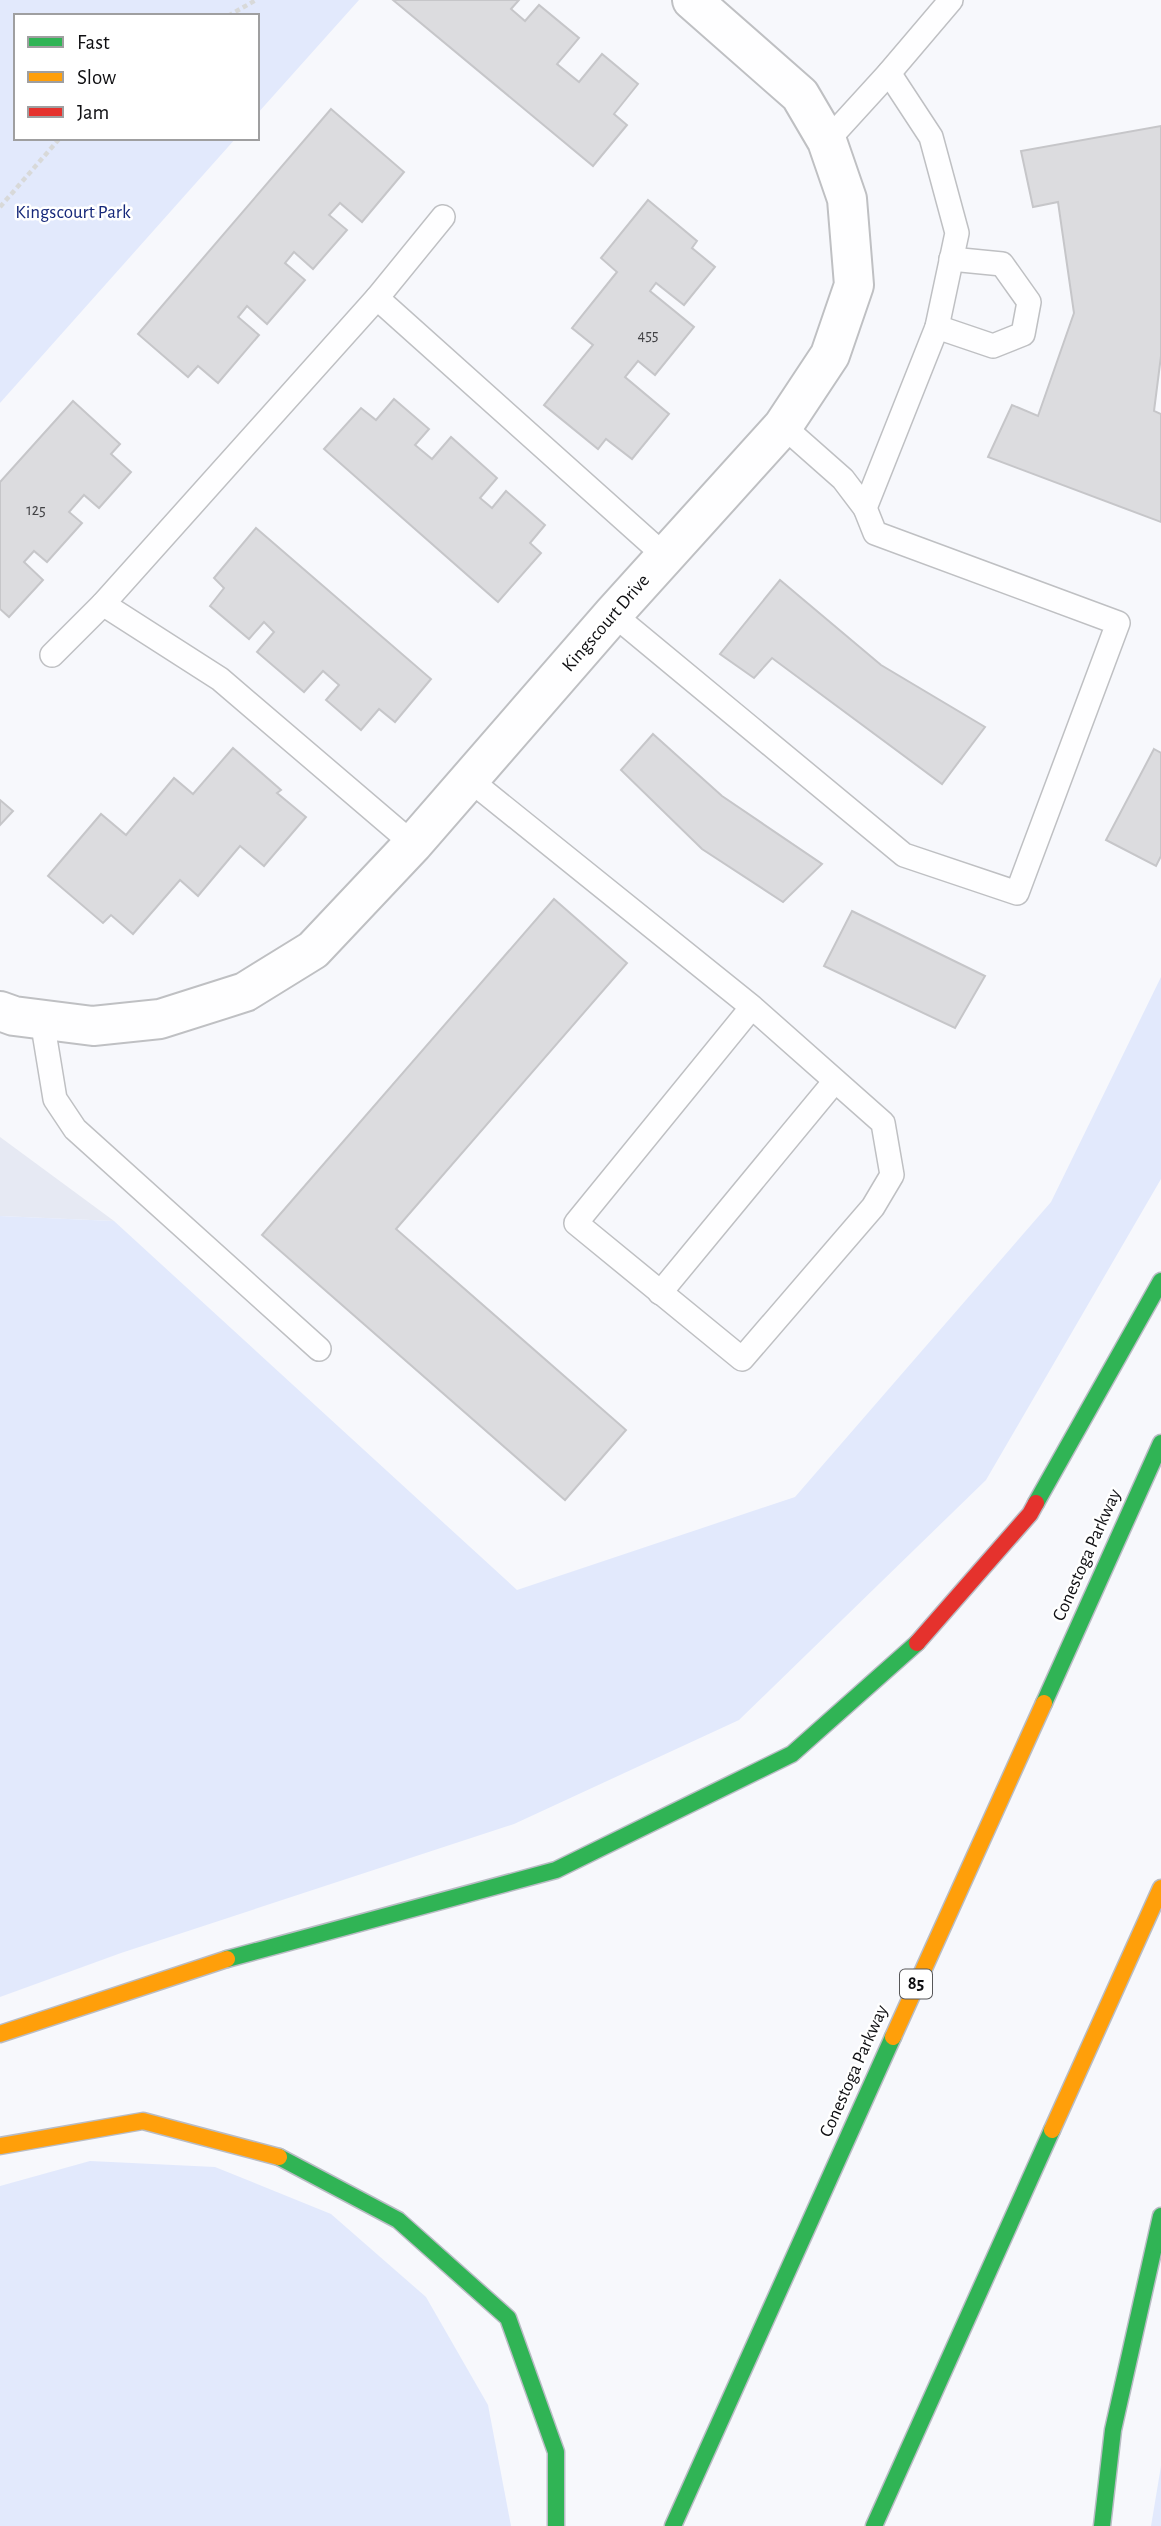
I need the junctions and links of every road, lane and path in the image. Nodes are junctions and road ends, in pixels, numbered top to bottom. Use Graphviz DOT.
graph roads {
  1 [pos="256,0"];
  2 [pos="692,0"];
  3 [pos="951,0"];
  4 [pos="232,14"];
  5 [pos="889,73"];
  6 [pos="58,140"];
  7 [pos="827,141"];
  8 [pos="0,207"];
  9 [pos="443,217"];
  10 [pos="951,259"];
  11 [pos="377,298"];
  12 [pos="937,327"];
  13 [pos="783,426"];
  14 [pos="865,508"];
  15 [pos="665,556"];
  16 [pos="103,604"];
  17 [pos="613,614"];
  18 [pos="52,655"];
  19 [pos="470,780"];
  20 [pos="413,844"];
  21 [pos="752,1007"];
  22 [pos="0,1011"];
  23 [pos="42,1020"];
  24 [pos="835,1081"];
  25 [pos="1161,1281"];
  26 [pos="660,1293"];
  27 [pos="319,1349"];
  28 [pos="1161,1443"];
  29 [pos="1161,1888"];
  30 [pos="0,2034"];
  31 [pos="0,2146"];
  32 [pos="1161,2216"];
  33 [pos="556,2526"];
  34 [pos="673,2526"];
  35 [pos="874,2526"];
  36 [pos="1102,2526"];
  1 -- 4 [label="path"];
  2 -- 7 [label="street, Kingscourt Drive"];
  3 -- 5 [label="lane"];
  5 -- 7 [label="lane"];
  5 -- 10 [label="lane"];
  6 -- 8 [label="path"];
  7 -- 13 [label="street, Kingscourt Drive"];
  9 -- 11 [label="lane"];
  10 -- 12 [label="lane"];
  10 -- 12 [label="lane"];
  11 -- 15 [label="lane"];
  11 -- 16 [label="lane"];
  12 -- 14 [label="lane"];
  13 -- 14 [label="lane"];
  13 -- 15 [label="street, Kingscourt Drive"];
  14 -- 17 [label="lane"];
  15 -- 17 [label="street, Kingscourt Drive"];
  16 -- 18 [label="lane"];
  16 -- 20 [label="lane"];
  17 -- 19 [label="street, Kingscourt Drive"];
  19 -- 20 [label="street, Kingscourt Drive"];
  19 -- 21 [label="lane"];
  20 -- 23 [label="street, Kingscourt Drive"];
  21 -- 24 [label="lane"];
  21 -- 26 [label="lane"];
  22 -- 23 [label="street, Kingscourt Drive"];
  23 -- 27 [label="lane"];
  24 -- 26 [label="lane"];
  24 -- 26 [label="lane"];
  25 -- 30 [label="highway"];
  28 -- 34 [label="highway, Conestoga Parkway / 85"];
  29 -- 35 [label="highway"];
  31 -- 33 [label="highway"];
  32 -- 36 [label="highway"];
}
